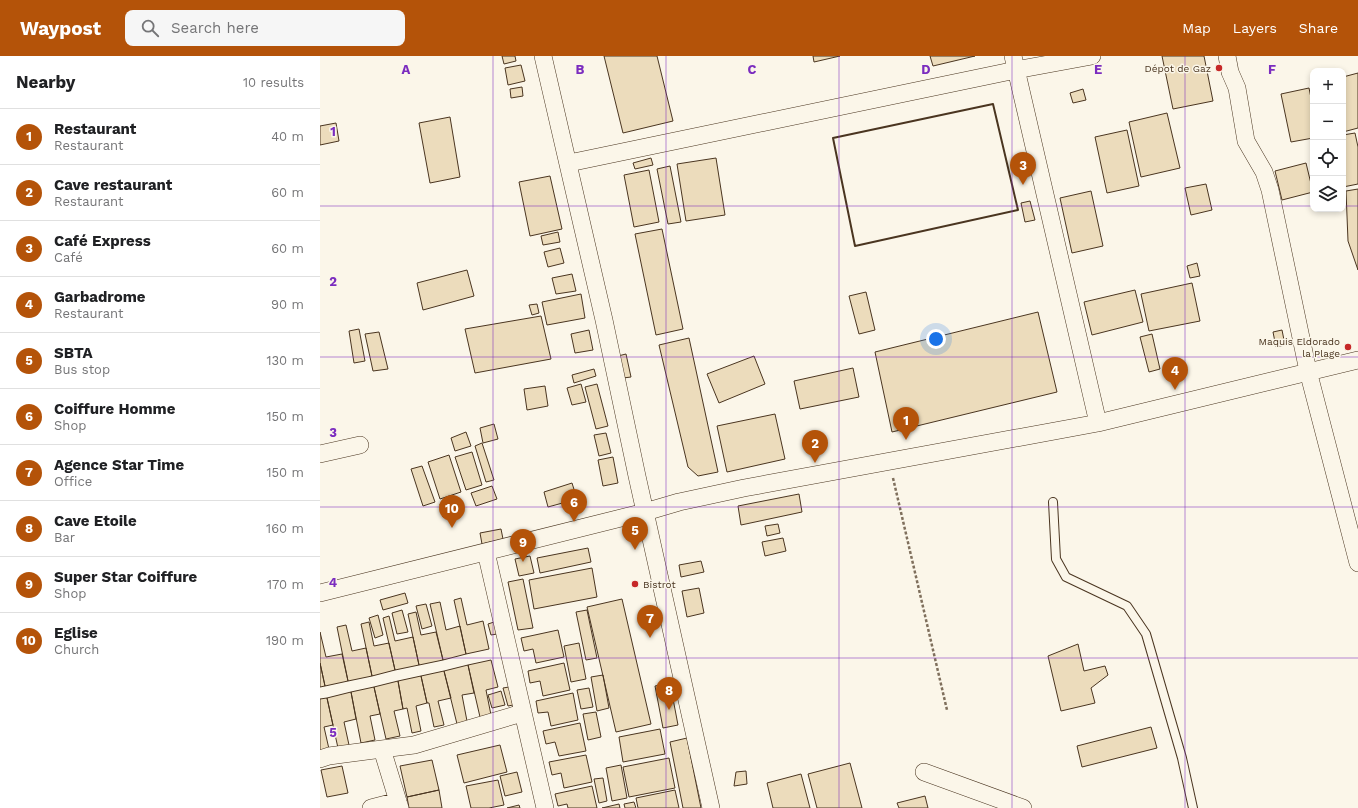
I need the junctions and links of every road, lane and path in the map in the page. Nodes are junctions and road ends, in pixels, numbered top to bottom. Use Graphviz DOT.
graph roads {
  1 [pos="544,56"];
  2 [pos="1092,56"];
  3 [pos="1227,56"];
  4 [pos="1014,63"];
  5 [pos="569,163"];
  6 [pos="1358,360"];
  7 [pos="1308,371"];
  8 [pos="1098,423"];
  9 [pos="360,445"];
  10 [pos="320,454"];
  11 [pos="890,462"];
  12 [pos="1053,502"];
  13 [pos="645,512"];
  14 [pos="1356,545"];
  15 [pos="486,552"];
  16 [pos="1358,563"];
  17 [pos="320,593"];
  18 [pos="947,710"];
  19 [pos="522,712"];
  20 [pos="382,749"];
  21 [pos="320,759"];
  22 [pos="924,772"];
  23 [pos="399,804"];
  24 [pos="371,808"];
  25 [pos="545,808"];
  26 [pos="711,808"];
  27 [pos="1023,808"];
  28 [pos="1193,808"];
  1 -- 5 [label="street"];
  2 -- 4 [label="street"];
  3 -- 7 [label="street"];
  4 -- 5 [label="street"];
  4 -- 8 [label="street"];
  5 -- 13 [label="street"];
  6 -- 7 [label="street"];
  7 -- 8 [label="street"];
  7 -- 14 [label="street"];
  8 -- 11 [label="street"];
  9 -- 10 [label="street"];
  11 -- 13 [label="street"];
  11 -- 18 [label="path"];
  12 -- 28 [label="lane"];
  13 -- 15 [label="street"];
  13 -- 26 [label="street"];
  14 -- 16 [label="street"];
  15 -- 17 [label="street"];
  15 -- 19 [label="street"];
  19 -- 20 [label="street"];
  19 -- 25 [label="street"];
  20 -- 21 [label="street"];
  20 -- 23 [label="street"];
  22 -- 27 [label="street"];
  23 -- 24 [label="street"];
}
